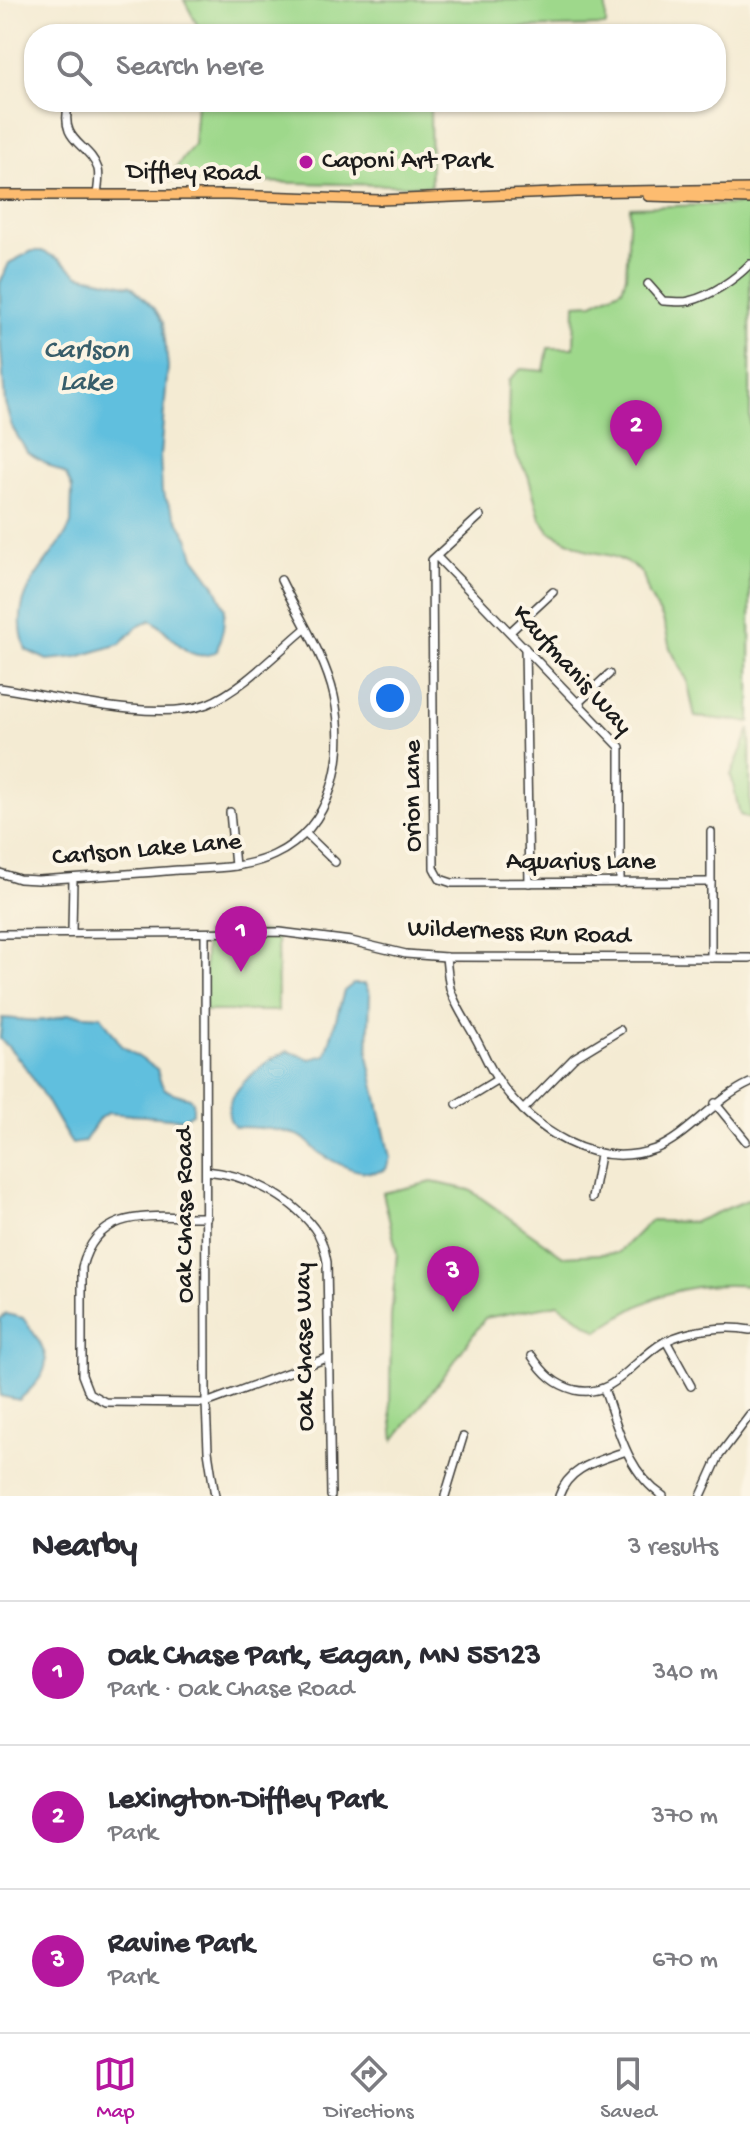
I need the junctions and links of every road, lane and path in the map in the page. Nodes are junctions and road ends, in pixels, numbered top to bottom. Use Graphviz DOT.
graph roads {
  1 [pos="68,112"];
  2 [pos="750,189"];
  3 [pos="576,192"];
  4 [pos="0,195"];
  5 [pos="97,195"];
  6 [pos="750,199"];
  7 [pos="750,264"];
  8 [pos="648,284"];
  9 [pos="480,516"];
  10 [pos="437,557"];
  11 [pos="281,580"];
  12 [pos="553,592"];
  13 [pos="305,629"];
  14 [pos="510,632"];
  15 [pos="525,648"];
  16 [pos="609,674"];
  17 [pos="0,688"];
  18 [pos="578,703"];
  19 [pos="230,812"];
  20 [pos="711,832"];
  21 [pos="305,833"];
  22 [pos="335,862"];
  23 [pos="235,866"];
  24 [pos="0,873"];
  25 [pos="73,878"];
  26 [pos="711,882"];
  27 [pos="452,883"];
  28 [pos="529,883"];
  29 [pos="620,883"];
  30 [pos="72,932"];
  31 [pos="205,933"];
  32 [pos="0,934"];
  33 [pos="446,957"];
  34 [pos="711,958"];
  35 [pos="750,958"];
  36 [pos="620,1030"];
  37 [pos="498,1079"];
  38 [pos="750,1083"];
  39 [pos="715,1103"];
  40 [pos="457,1104"];
  41 [pos="523,1110"];
  42 [pos="746,1141"];
  43 [pos="600,1155"];
  44 [pos="206,1171"];
  45 [pos="592,1198"];
  46 [pos="207,1217"];
  47 [pos="750,1330"];
  48 [pos="666,1341"];
  49 [pos="532,1356"];
  50 [pos="327,1358"];
  51 [pos="691,1386"];
  52 [pos="604,1389"];
  53 [pos="206,1403"];
  54 [pos="750,1415"];
  55 [pos="463,1437"];
  56 [pos="626,1451"];
  57 [pos="215,1496"];
  58 [pos="331,1496"];
  59 [pos="445,1496"];
  60 [pos="559,1496"];
  61 [pos="663,1496"];
  62 [pos="701,1496"];
  1 -- 5 [label="street"];
  2 -- 3 [label="main road, Diffley Road"];
  3 -- 5 [label="main road, Diffley Road"];
  3 -- 6 [label="main road, Diffley Road"];
  4 -- 5 [label="main road, Diffley Road"];
  7 -- 8 [label="street"];
  9 -- 10 [label="street"];
  10 -- 14 [label="street, Kaufmanis Way"];
  10 -- 27 [label="street, Orion Lane"];
  11 -- 13 [label="street, Carlson Lake Lane"];
  12 -- 14 [label="street"];
  13 -- 17 [label="street"];
  13 -- 21 [label="street, Carlson Lake Lane"];
  14 -- 15 [label="street, Kaufmanis Way"];
  15 -- 18 [label="street, Kaufmanis Way"];
  15 -- 28 [label="street"];
  16 -- 18 [label="street"];
  18 -- 29 [label="street, Kaufmanis Way"];
  19 -- 23 [label="street"];
  20 -- 26 [label="street"];
  21 -- 22 [label="street"];
  21 -- 23 [label="street, Carlson Lake Lane"];
  23 -- 25 [label="street, Carlson Lake Lane"];
  24 -- 25 [label="street, Carlson Lake Lane"];
  25 -- 30 [label="street"];
  26 -- 29 [label="street, Aquarius Lane"];
  26 -- 34 [label="street"];
  27 -- 28 [label="street, Aquarius Lane"];
  28 -- 29 [label="street, Aquarius Lane"];
  30 -- 31 [label="street, Wilderness Run Road"];
  30 -- 32 [label="street, Wilderness Run Road"];
  31 -- 33 [label="street, Wilderness Run Road"];
  31 -- 44 [label="street, Oak Chase Road"];
  33 -- 34 [label="street, Wilderness Run Road"];
  33 -- 37 [label="street"];
  34 -- 35 [label="street, Wilderness Run Road"];
  36 -- 41 [label="street"];
  37 -- 40 [label="street"];
  37 -- 41 [label="street"];
  38 -- 39 [label="street"];
  39 -- 42 [label="street"];
  39 -- 43 [label="street"];
  41 -- 43 [label="street"];
  43 -- 45 [label="street"];
  44 -- 46 [label="street, Oak Chase Road"];
  44 -- 50 [label="street, Oak Chase Way"];
  46 -- 53 [label="street, Oak Chase Road"];
  46 -- 53 [label="street"];
  47 -- 48 [label="street"];
  48 -- 51 [label="street"];
  48 -- 52 [label="street"];
  49 -- 52 [label="street"];
  50 -- 53 [label="street"];
  50 -- 58 [label="street, Oak Chase Way"];
  52 -- 56 [label="street"];
  53 -- 57 [label="street, Oak Chase Road"];
  54 -- 62 [label="street"];
  55 -- 59 [label="street"];
  56 -- 60 [label="street"];
  56 -- 61 [label="street"];
}
